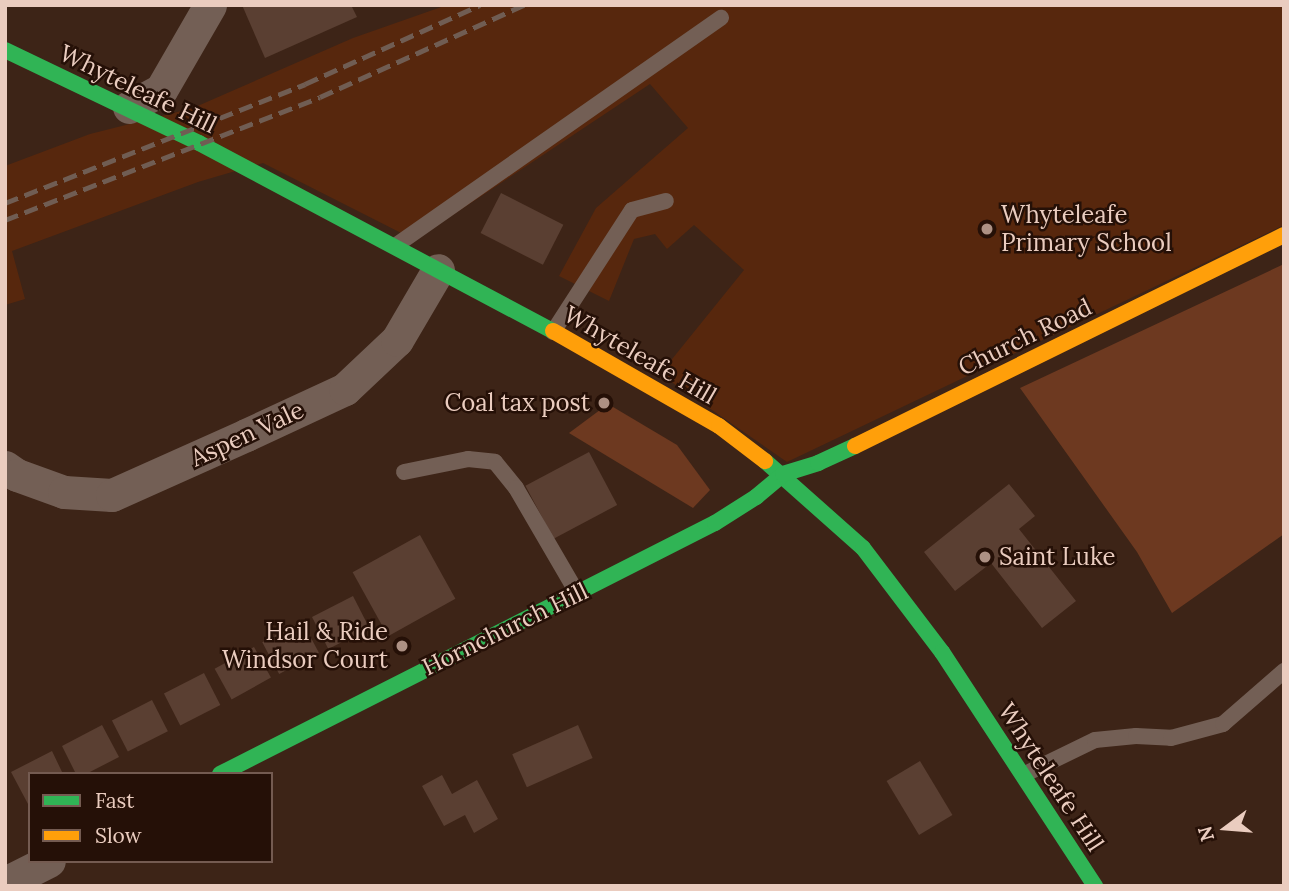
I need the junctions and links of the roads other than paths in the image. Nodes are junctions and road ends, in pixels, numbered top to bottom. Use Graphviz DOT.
graph roads {
  1 [pos="210,5"];
  2 [pos="720,19"];
  3 [pos="5,50"];
  4 [pos="129,107"];
  5 [pos="666,201"];
  6 [pos="1284,235"];
  7 [pos="393,247"];
  8 [pos="438,270"];
  9 [pos="553,332"];
  10 [pos="5,467"];
  11 [pos="404,472"];
  12 [pos="783,474"];
  13 [pos="577,593"];
  14 [pos="1284,671"];
  15 [pos="224,772"];
  16 [pos="1023,775"];
  17 [pos="45,863"];
  18 [pos="5,883"];
  19 [pos="1095,886"];
  1 -- 4 [label="street"];
  2 -- 7 [label="lane"];
  3 -- 4 [label="street, Whyteleafe Hill"];
  4 -- 7 [label="street, Whyteleafe Hill"];
  5 -- 9 [label="lane"];
  6 -- 12 [label="street, Church Road"];
  7 -- 8 [label="street, Whyteleafe Hill"];
  8 -- 9 [label="street, Whyteleafe Hill"];
  8 -- 10 [label="street, Aspen Vale"];
  9 -- 12 [label="street, Whyteleafe Hill"];
  11 -- 13 [label="lane"];
  12 -- 13 [label="street, Hornchurch Hill"];
  12 -- 16 [label="street, Whyteleafe Hill"];
  13 -- 15 [label="street, Hornchurch Hill"];
  14 -- 16 [label="lane"];
  16 -- 19 [label="street, Whyteleafe Hill"];
  17 -- 18 [label="street"];
}
